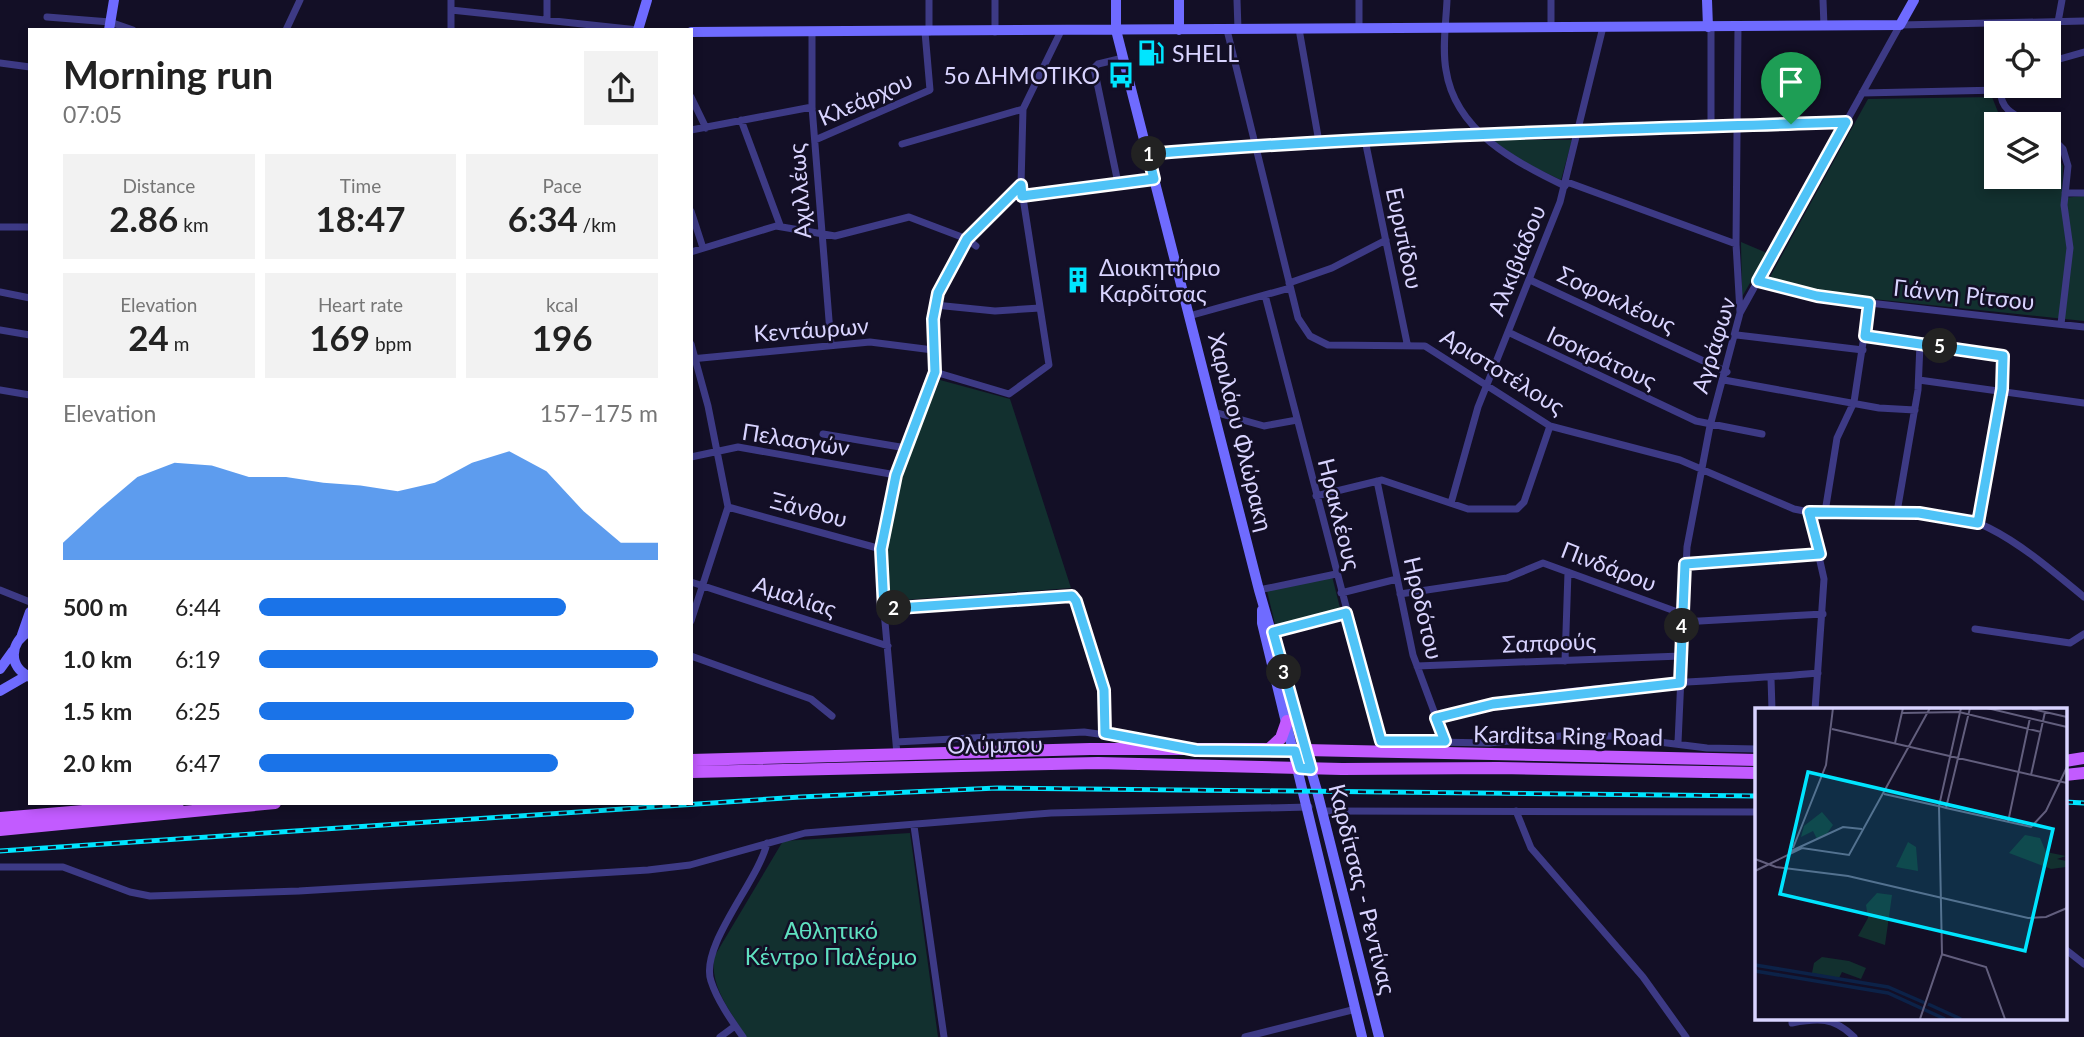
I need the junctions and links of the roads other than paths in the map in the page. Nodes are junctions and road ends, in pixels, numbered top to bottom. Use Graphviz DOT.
graph roads {
  1 [pos="114,0"];
  2 [pos="300,0"];
  3 [pos="451,0"];
  4 [pos="547,0"];
  5 [pos="647,0"];
  6 [pos="929,0"];
  7 [pos="995,0"];
  8 [pos="1116,0"];
  9 [pos="1180,0"];
  10 [pos="1237,0"];
  11 [pos="1359,0"];
  12 [pos="1447,0"];
  13 [pos="1551,0"];
  14 [pos="1707,0"];
  15 [pos="1823,0"];
  16 [pos="1914,0"];
  17 [pos="2062,0"];
  18 [pos="451,10"];
  19 [pos="47,17"];
  20 [pos="547,18"];
  21 [pos="2058,21"];
  22 [pos="2084,21"];
  23 [pos="2061,22"];
  24 [pos="1984,24"];
  25 [pos="109,26"];
  26 [pos="1738,26"];
  27 [pos="1824,26"];
  28 [pos="1900,26"];
  29 [pos="1550,27"];
  30 [pos="1603,27"];
  31 [pos="1709,27"];
  32 [pos="287,28"];
  33 [pos="451,28"];
  34 [pos="623,28"];
  35 [pos="639,28"];
  36 [pos="1446,28"];
  37 [pos="1233,29"];
  38 [pos="1299,29"];
  39 [pos="1359,29"];
  40 [pos="1116,30"];
  41 [pos="1179,30"];
  42 [pos="1061,31"];
  43 [pos="693,32"];
  44 [pos="927,32"];
  45 [pos="995,32"];
  46 [pos="812,33"];
  47 [pos="2084,51"];
  48 [pos="1123,58"];
  49 [pos="2061,58"];
  50 [pos="0,63"];
  51 [pos="28,66"];
  52 [pos="1984,89"];
  53 [pos="1862,93"];
  54 [pos="2001,98"];
  55 [pos="693,101"];
  56 [pos="813,107"];
  57 [pos="1023,109"];
  58 [pos="2012,112"];
  59 [pos="741,120"];
  60 [pos="1846,122"];
  61 [pos="1736,126"];
  62 [pos="1711,127"];
  63 [pos="706,128"];
  64 [pos="693,130"];
  65 [pos="1578,132"];
  66 [pos="1485,136"];
  67 [pos="1365,140"];
  68 [pos="815,141"];
  69 [pos="1320,142"];
  70 [pos="902,144"];
  71 [pos="1256,146"];
  72 [pos="2061,148"];
  73 [pos="1148,154"];
  74 [pos="1154,179"];
  75 [pos="1118,183"];
  76 [pos="1566,184"];
  77 [pos="1021,185"];
  78 [pos="2065,193"];
  79 [pos="2084,193"];
  80 [pos="1022,196"];
  81 [pos="693,217"];
  82 [pos="780,225"];
  83 [pos="0,227"];
  84 [pos="28,227"];
  85 [pos="822,236"];
  86 [pos="967,239"];
  87 [pos="1385,240"];
  88 [pos="1736,244"];
  89 [pos="976,246"];
  90 [pos="703,248"];
  91 [pos="693,251"];
  92 [pos="1530,280"];
  93 [pos="1758,281"];
  94 [pos="1289,286"];
  95 [pos="0,292"];
  96 [pos="1265,295"];
  97 [pos="28,298"];
  98 [pos="1869,303"];
  99 [pos="935,305"];
  100 [pos="1040,308"];
  101 [pos="1740,313"];
  102 [pos="1189,316"];
  103 [pos="2062,324"];
  104 [pos="2084,327"];
  105 [pos="0,330"];
  106 [pos="1508,332"];
  107 [pos="28,335"];
  108 [pos="1737,335"];
  109 [pos="1865,336"];
  110 [pos="1407,343"];
  111 [pos="1920,344"];
  112 [pos="831,345"];
  113 [pos="933,350"];
  114 [pos="1863,350"];
  115 [pos="694,358"];
  116 [pos="935,372"];
  117 [pos="1725,376"];
  118 [pos="1919,380"];
  119 [pos="1486,385"];
  120 [pos="2002,389"];
  121 [pos="0,390"];
  122 [pos="28,395"];
  123 [pos="1854,402"];
  124 [pos="2084,403"];
  125 [pos="1915,410"];
  126 [pos="1214,412"];
  127 [pos="1297,420"];
  128 [pos="1550,426"];
  129 [pos="1710,426"];
  130 [pos="823,434"];
  131 [pos="1762,434"];
  132 [pos="906,448"];
  133 [pos="716,450"];
  134 [pos="693,456"];
  135 [pos="1702,469"];
  136 [pos="896,475"];
  137 [pos="1377,481"];
  138 [pos="1316,496"];
  139 [pos="1451,503"];
  140 [pos="728,507"];
  141 [pos="1809,512"];
  142 [pos="1825,512"];
  143 [pos="1897,512"];
  144 [pos="1978,523"];
  145 [pos="881,549"];
  146 [pos="1820,554"];
  147 [pos="1685,564"];
  148 [pos="1568,572"];
  149 [pos="1336,574"];
  150 [pos="1397,579"];
  151 [pos="693,583"];
  152 [pos="704,586"];
  153 [pos="0,590"];
  154 [pos="1341,593"];
  155 [pos="1400,594"];
  156 [pos="1261,595"];
  157 [pos="2084,597"];
  158 [pos="28,602"];
  159 [pos="884,609"];
  160 [pos="1346,613"];
  161 [pos="1823,614"];
  162 [pos="693,616"];
  163 [pos="1683,618"];
  164 [pos="1975,629"];
  165 [pos="1273,632"];
  166 [pos="26,633"];
  167 [pos="2084,634"];
  168 [pos="888,646"];
  169 [pos="13,651"];
  170 [pos="1681,656"];
  171 [pos="693,657"];
  172 [pos="1565,661"];
  173 [pos="1417,666"];
  174 [pos="0,669"];
  175 [pos="1818,673"];
  176 [pos="28,676"];
  177 [pos="1771,678"];
  178 [pos="1680,683"];
  179 [pos="0,691"];
  180 [pos="1772,708"];
  181 [pos="1815,708"];
  182 [pos="832,716"];
  183 [pos="1436,718"];
  184 [pos="1287,721"];
  185 [pos="1105,733"];
  186 [pos="1445,741"];
  187 [pos="1678,742"];
  188 [pos="897,748"];
  189 [pos="1755,749"];
  190 [pos="1196,750"];
  191 [pos="1268,750"];
  192 [pos="1300,751"];
  193 [pos="2084,758"];
  194 [pos="693,760"];
  195 [pos="1755,760"];
  196 [pos="2066,761"];
  197 [pos="1305,769"];
  198 [pos="693,772"];
  199 [pos="1755,773"];
  200 [pos="2084,773"];
  201 [pos="2066,775"];
  202 [pos="154,805"];
  203 [pos="255,805"];
  204 [pos="1309,807"];
  205 [pos="1322,811"];
  206 [pos="1516,811"];
  207 [pos="1755,812"];
  208 [pos="0,818"];
  209 [pos="914,826"];
  210 [pos="0,830"];
  211 [pos="767,843"];
  212 [pos="0,867"];
  213 [pos="1357,945"];
  214 [pos="1343,948"];
  215 [pos="2066,950"];
  216 [pos="2084,964"];
  217 [pos="1356,1009"];
  218 [pos="1810,1020"];
  219 [pos="1827,1020"];
  220 [pos="1792,1023"];
  221 [pos="735,1026"];
  222 [pos="720,1037"];
  223 [pos="743,1037"];
  224 [pos="944,1037"];
  225 [pos="1245,1037"];
  226 [pos="1362,1037"];
  227 [pos="1379,1037"];
  228 [pos="1686,1037"];
  229 [pos="1854,1037"];
  1 -- 25 [label="main road"];
  2 -- 32 [label="street"];
  3 -- 18 [label="street"];
  4 -- 20 [label="street"];
  5 -- 35 [label="main road"];
  6 -- 44 [label="street"];
  7 -- 45 [label="street"];
  8 -- 40 [label="main road, Χαριλάου Φλώρακη"];
  9 -- 41 [label="main road"];
  10 -- 37 [label="street, Αριστοτέλους"];
  11 -- 39 [label="street"];
  12 -- 36 [label="street"];
  13 -- 29 [label="street"];
  14 -- 31 [label="main road"];
  15 -- 27 [label="street"];
  16 -- 28 [label="main road, Αγράφων"];
  17 -- 21 [label="street"];
  18 -- 20 [label="street"];
  18 -- 33 [label="street"];
  19 -- 25 [label="street"];
  20 -- 34 [label="street"];
  22 -- 23 [label="street"];
  24 -- 28 [label="street"];
  26 -- 27 [label="main road"];
  26 -- 31 [label="main road"];
  26 -- 61 [label="street"];
  27 -- 28 [label="main road"];
  28 -- 53 [label="street, Αγράφων"];
  29 -- 30 [label="main road"];
  29 -- 36 [label="main road"];
  30 -- 31 [label="main road"];
  30 -- 65 [label="street, Αλκιβιάδου"];
  31 -- 62 [label="street"];
  36 -- 39 [label="main road"];
  36 -- 66 [label="street"];
  37 -- 38 [label="main road"];
  37 -- 41 [label="main road"];
  37 -- 71 [label="street, Αριστοτέλους"];
  38 -- 39 [label="main road"];
  38 -- 69 [label="street"];
  40 -- 41 [label="main road"];
  40 -- 42 [label="main road"];
  40 -- 48 [label="main road, Χαριλάου Φλώρακη"];
  42 -- 45 [label="main road"];
  42 -- 57 [label="street"];
  43 -- 46 [label="main road"];
  44 -- 45 [label="main road"];
  44 -- 46 [label="main road"];
  44 -- 68 [label="street, Κλεάρχου"];
  46 -- 56 [label="street, Αχιλλέως"];
  47 -- 49 [label="street"];
  48 -- 73 [label="main road, Χαριλάου Φλώρακη"];
  48 -- 75 [label="street"];
  50 -- 51 [label="street"];
  52 -- 53 [label="street"];
  53 -- 60 [label="street, Αγράφων"];
  54 -- 58 [label="street"];
  55 -- 63 [label="street"];
  56 -- 59 [label="street"];
  56 -- 68 [label="street, Αχιλλέως"];
  57 -- 70 [label="street"];
  57 -- 77 [label="street"];
  59 -- 63 [label="street"];
  59 -- 82 [label="street"];
  60 -- 61 [label="street"];
  60 -- 93 [label="street, Αγράφων"];
  61 -- 62 [label="street"];
  61 -- 88 [label="street"];
  62 -- 65 [label="street"];
  63 -- 64 [label="street"];
  65 -- 66 [label="street"];
  65 -- 76 [label="street, Αλκιβιάδου"];
  66 -- 67 [label="street"];
  66 -- 76 [label="street"];
  67 -- 69 [label="street"];
  67 -- 87 [label="street, Ευριπίδου"];
  68 -- 85 [label="street, Αχιλλέως"];
  69 -- 71 [label="street"];
  71 -- 73 [label="street"];
  71 -- 94 [label="street, Αριστοτέλους"];
  72 -- 78 [label="street"];
  73 -- 74 [label="main road, Χαριλάου Φλώρακη"];
  74 -- 75 [label="street"];
  74 -- 102 [label="main road, Χαριλάου Φλώρακη"];
  75 -- 80 [label="street"];
  76 -- 88 [label="street"];
  76 -- 92 [label="street, Αλκιβιάδου"];
  77 -- 80 [label="street"];
  77 -- 86 [label="street"];
  78 -- 79 [label="street"];
  78 -- 103 [label="street"];
  80 -- 100 [label="street"];
  81 -- 90 [label="street"];
  82 -- 85 [label="street"];
  82 -- 90 [label="street"];
  83 -- 84 [label="street"];
  85 -- 86 [label="street"];
  85 -- 112 [label="street, Αχιλλέως"];
  86 -- 89 [label="street"];
  86 -- 99 [label="street"];
  87 -- 94 [label="street"];
  87 -- 110 [label="street, Ευριπίδου"];
  88 -- 101 [label="street"];
  90 -- 91 [label="street"];
  92 -- 106 [label="street, Αλκιβιάδου"];
  92 -- 117 [label="street, Σοφοκλέους"];
  93 -- 98 [label="street, Γιάννη Ρίτσου"];
  93 -- 101 [label="street, Αγράφων"];
  94 -- 96 [label="street"];
  94 -- 110 [label="street, Αριστοτέλους"];
  95 -- 97 [label="street"];
  96 -- 102 [label="street"];
  96 -- 127 [label="street, Ηρακλέους"];
  98 -- 103 [label="street, Γιάννη Ρίτσου"];
  98 -- 109 [label="street"];
  99 -- 100 [label="street"];
  99 -- 113 [label="street"];
  100 -- 116 [label="street"];
  101 -- 108 [label="street, Αγράφων"];
  102 -- 126 [label="main road, Χαριλάου Φλώρακη"];
  103 -- 104 [label="street, Γιάννη Ρίτσου"];
  105 -- 107 [label="street"];
  106 -- 119 [label="street, Αλκιβιάδου"];
  106 -- 129 [label="street, Ισοκράτους"];
  108 -- 114 [label="street"];
  108 -- 117 [label="street, Αγράφων"];
  109 -- 111 [label="street"];
  109 -- 114 [label="street"];
  110 -- 119 [label="street, Αριστοτέλους"];
  111 -- 118 [label="street"];
  111 -- 120 [label="street"];
  112 -- 113 [label="street, Κεντάυρων"];
  112 -- 115 [label="street, Κεντάυρων"];
  113 -- 116 [label="street"];
  114 -- 123 [label="street"];
  115 -- 133 [label="street"];
  116 -- 132 [label="street"];
  117 -- 123 [label="street, Σοφοκλέους"];
  117 -- 129 [label="street, Αγράφων"];
  118 -- 120 [label="street"];
  118 -- 125 [label="street"];
  119 -- 128 [label="street, Αριστοτέλους"];
  119 -- 139 [label="street, Αλκιβιάδου"];
  120 -- 124 [label="street"];
  120 -- 144 [label="street"];
  121 -- 122 [label="street"];
  123 -- 125 [label="street, Σοφοκλέους"];
  123 -- 142 [label="street"];
  125 -- 143 [label="street"];
  126 -- 127 [label="street"];
  126 -- 156 [label="main road, Χαριλάου Φλώρακη"];
  127 -- 138 [label="street, Ηρακλέους"];
  128 -- 135 [label="street, Αριστοτέλους"];
  128 -- 139 [label="street"];
  129 -- 131 [label="street, Ισοκράτους"];
  129 -- 135 [label="street, Αγράφων"];
  130 -- 132 [label="street"];
  132 -- 136 [label="street"];
  133 -- 134 [label="street, Πελασγών"];
  133 -- 136 [label="street, Πελασγών"];
  133 -- 140 [label="street"];
  135 -- 141 [label="street, Αριστοτέλους"];
  135 -- 147 [label="street, Αγράφων"];
  136 -- 145 [label="street"];
  137 -- 138 [label="street"];
  137 -- 139 [label="street"];
  137 -- 150 [label="street, Ηροδότου"];
  138 -- 149 [label="street, Ηρακλέους"];
  140 -- 145 [label="street, Ξάνθου"];
  140 -- 152 [label="street"];
  141 -- 142 [label="street, Αριστοτέλους"];
  141 -- 146 [label="street"];
  142 -- 143 [label="street, Αριστοτέλους"];
  143 -- 144 [label="street, Αριστοτέλους"];
  144 -- 157 [label="street, Αριστοτέλους"];
  145 -- 159 [label="street"];
  146 -- 147 [label="street"];
  146 -- 161 [label="street"];
  147 -- 163 [label="street, Αγράφων"];
  148 -- 155 [label="street, Πινδάρου"];
  148 -- 163 [label="street, Πινδάρου"];
  148 -- 172 [label="street"];
  149 -- 154 [label="street, Ηρακλέους"];
  149 -- 156 [label="street"];
  150 -- 154 [label="street"];
  150 -- 155 [label="street, Ηροδότου"];
  151 -- 152 [label="street, Αμαλίας"];
  152 -- 162 [label="street"];
  152 -- 168 [label="street, Αμαλίας"];
  153 -- 158 [label="street"];
  154 -- 160 [label="street, Ηρακλέους"];
  155 -- 173 [label="street, Ηροδότου"];
  156 -- 165 [label="main road, Χαριλάου Φλώρακη"];
  156 -- 184 [label="main road, Χαριλάου Φλώρακη"];
  159 -- 168 [label="street"];
  159 -- 185 [label="street"];
  160 -- 165 [label="street"];
  160 -- 186 [label="street, Ηρακλέους"];
  161 -- 163 [label="street"];
  161 -- 175 [label="street"];
  163 -- 170 [label="street, Αγράφων"];
  164 -- 167 [label="street"];
  165 -- 192 [label="main road, Χαριλάου Φλώρακη"];
  166 -- 169 [label="main road"];
  168 -- 188 [label="street"];
  169 -- 174 [label="main road"];
  169 -- 176 [label="main road"];
  170 -- 172 [label="street, Σαπφούς"];
  170 -- 178 [label="street, Αγράφων"];
  171 -- 182 [label="street"];
  172 -- 173 [label="street, Σαπφούς"];
  173 -- 183 [label="street, Ηροδότου"];
  175 -- 177 [label="street"];
  175 -- 181 [label="street"];
  176 -- 179 [label="main road"];
  177 -- 178 [label="street"];
  177 -- 180 [label="street"];
  178 -- 183 [label="street"];
  178 -- 187 [label="street, Αγράφων"];
  183 -- 186 [label="street, Ηροδότου"];
  184 -- 191 [label="main road"];
  184 -- 192 [label="main road, Χαριλάου Φλώρακη"];
  185 -- 188 [label="street"];
  185 -- 190 [label="street"];
  186 -- 187 [label="street"];
  187 -- 189 [label="street"];
  188 -- 190 [label="main road, Ολύμπου"];
  188 -- 194 [label="main road, Ολύμπου"];
  190 -- 191 [label="main road, Ολύμπου"];
  191 -- 192 [label="main road, Ολύμπου"];
  192 -- 195 [label="main road, Karditsa Ring Road"];
  192 -- 197 [label="main road, Καρδίτσας - Ρεντίνας"];
  193 -- 196 [label="main road"];
  197 -- 198 [label="main road, Ολύμπου"];
  197 -- 199 [label="main road, Karditsa Ring Road"];
  197 -- 204 [label="main road, Καρδίτσας - Ρεντίνας"];
  197 -- 205 [label="main road, Καρδίτσας - Ρεντίνας"];
  200 -- 201 [label="main road"];
  202 -- 208 [label="main road"];
  203 -- 210 [label="main road"];
  204 -- 209 [label="street"];
  204 -- 214 [label="main road, Καρδίτσας - Ρεντίνας"];
  205 -- 206 [label="street"];
  205 -- 213 [label="main road, Καρδίτσας - Ρεντίνας"];
  206 -- 207 [label="street"];
  206 -- 228 [label="street"];
  209 -- 211 [label="street"];
  209 -- 224 [label="street"];
  211 -- 212 [label="street"];
  211 -- 221 [label="street"];
  213 -- 214 [label="main road"];
  213 -- 227 [label="main road, Καρδίτσας - Ρεντίνας"];
  214 -- 217 [label="main road, Καρδίτσας - Ρεντίνας"];
  215 -- 216 [label="street"];
  217 -- 225 [label="street"];
  217 -- 226 [label="main road, Καρδίτσας - Ρεντίνας"];
  218 -- 220 [label="street"];
  219 -- 229 [label="street"];
  221 -- 222 [label="street"];
  221 -- 223 [label="street"];
}
